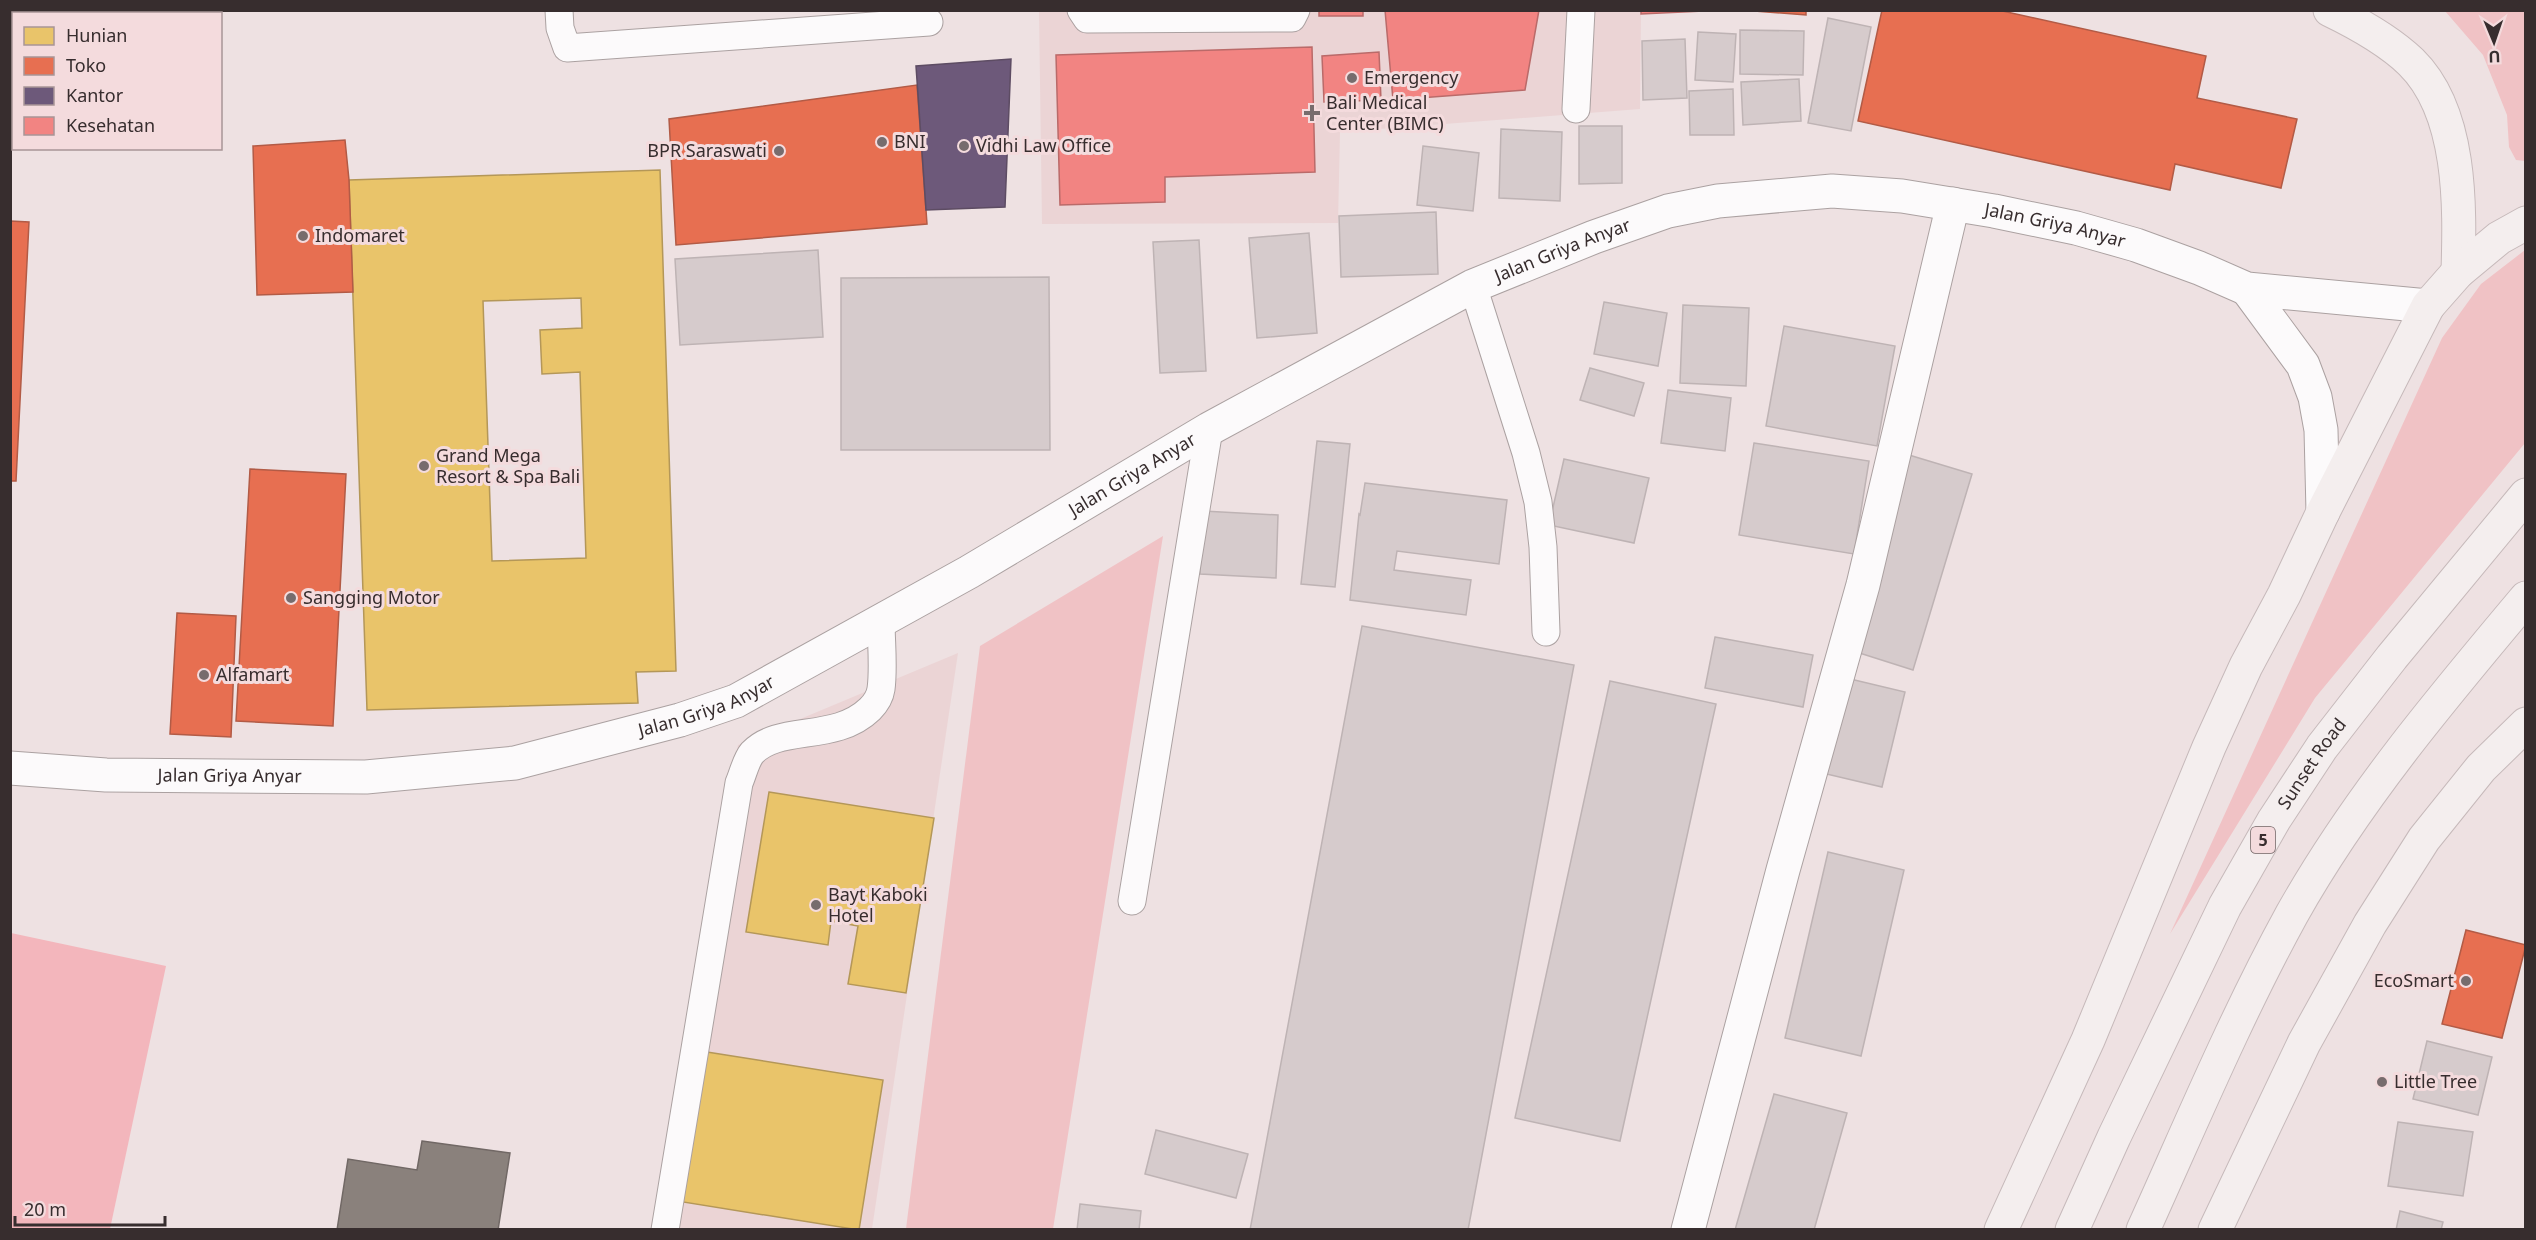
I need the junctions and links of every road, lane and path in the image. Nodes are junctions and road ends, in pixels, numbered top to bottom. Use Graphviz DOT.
graph roads {
  1 [pos="559,10"];
  2 [pos="1081,10"];
  3 [pos="1296,10"];
  4 [pos="1581,10"];
  5 [pos="2330,10"];
  6 [pos="929,22"];
  7 [pos="1576,110"];
  8 [pos="1953,204"];
  9 [pos="2526,223"];
  10 [pos="2458,272"];
  11 [pos="1473,286"];
  12 [pos="2247,289"];
  13 [pos="2428,306"];
  14 [pos="1209,429"];
  15 [pos="2526,495"];
  16 [pos="2323,512"];
  17 [pos="2526,598"];
  18 [pos="881,620"];
  19 [pos="1546,632"];
  20 [pos="2526,724"];
  21 [pos="10,768"];
  22 [pos="1132,901"];
  23 [pos="665,1230"];
  24 [pos="1688,1230"];
  25 [pos="2001,1230"];
  26 [pos="2072,1230"];
  27 [pos="2143,1230"];
  28 [pos="2215,1230"];
  1 -- 6 [label="lane"];
  2 -- 3 [label="lane"];
  4 -- 7 [label="lane"];
  5 -- 10 [label="highway"];
  8 -- 11 [label="street, Jalan Griya Anyar"];
  8 -- 12 [label="street, Jalan Griya Anyar"];
  8 -- 24 [label="street"];
  9 -- 10 [label="highway"];
  10 -- 13 [label="highway"];
  11 -- 14 [label="street, Jalan Griya Anyar"];
  11 -- 19 [label="lane"];
  12 -- 13 [label="street, Jalan Griya Anyar"];
  12 -- 16 [label="street, Jalan Griya Anyar"];
  13 -- 16 [label="highway"];
  14 -- 18 [label="street, Jalan Griya Anyar"];
  14 -- 22 [label="lane"];
  15 -- 26 [label="highway, Sunset Road / 5"];
  16 -- 25 [label="highway"];
  17 -- 27 [label="highway"];
  18 -- 21 [label="street, Jalan Griya Anyar"];
  18 -- 23 [label="lane"];
  20 -- 28 [label="highway"];
}
